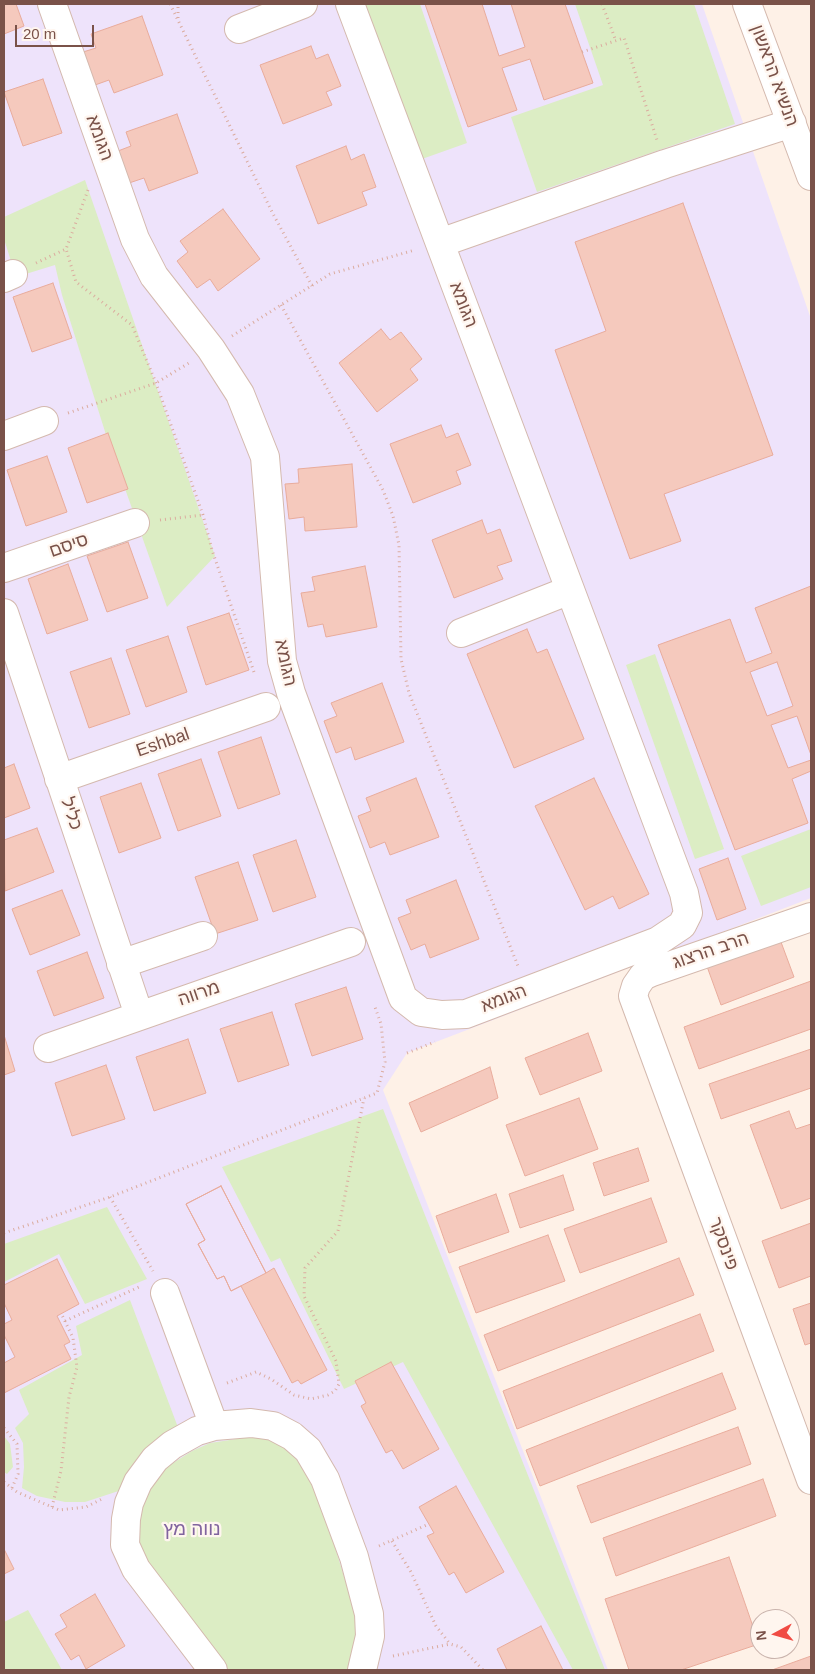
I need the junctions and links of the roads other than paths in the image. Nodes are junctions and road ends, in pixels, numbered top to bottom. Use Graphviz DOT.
graph roads {
  1 [pos="52,4"];
  2 [pos="303,4"];
  3 [pos="350,4"];
  4 [pos="748,4"];
  5 [pos="239,29"];
  6 [pos="792,123"];
  7 [pos="811,176"];
  8 [pos="440,243"];
  9 [pos="44,421"];
  10 [pos="4,436"];
  11 [pos="135,523"];
  12 [pos="4,568"];
  13 [pos="570,590"];
  14 [pos="4,613"];
  15 [pos="461,633"];
  16 [pos="266,707"];
  17 [pos="59,779"];
  18 [pos="811,917"];
  19 [pos="203,936"];
  20 [pos="351,942"];
  21 [pos="122,964"];
  22 [pos="636,1007"];
  23 [pos="139,1015"];
  24 [pos="48,1048"];
  25 [pos="161,1286"];
  26 [pos="214,1426"];
  27 [pos="811,1480"];
  28 [pos="213,1670"];
  29 [pos="362,1670"];
  1 -- 13 [label="street, הגומא"];
  2 -- 5 [label="street"];
  3 -- 8 [label="street, הגומא"];
  4 -- 6 [label="street, הנשיא הראשון"];
  6 -- 7 [label="street, הנשיא הראשון"];
  6 -- 8 [label="street"];
  8 -- 13 [label="street, הגומא"];
  9 -- 10 [label="street"];
  11 -- 12 [label="street, סיסם"];
  13 -- 15 [label="street"];
  14 -- 17 [label="street, כליל"];
  16 -- 17 [label="street, Eshbal"];
  17 -- 21 [label="street, כליל"];
  18 -- 22 [label="street, הרב הרצוג"];
  19 -- 21 [label="street"];
  20 -- 23 [label="street, מרווה"];
  21 -- 23 [label="street, כליל"];
  22 -- 27 [label="street, פינסקר"];
  23 -- 24 [label="street, מרווה"];
  25 -- 26 [label="street"];
  26 -- 28 [label="street"];
  26 -- 29 [label="street"];
}
